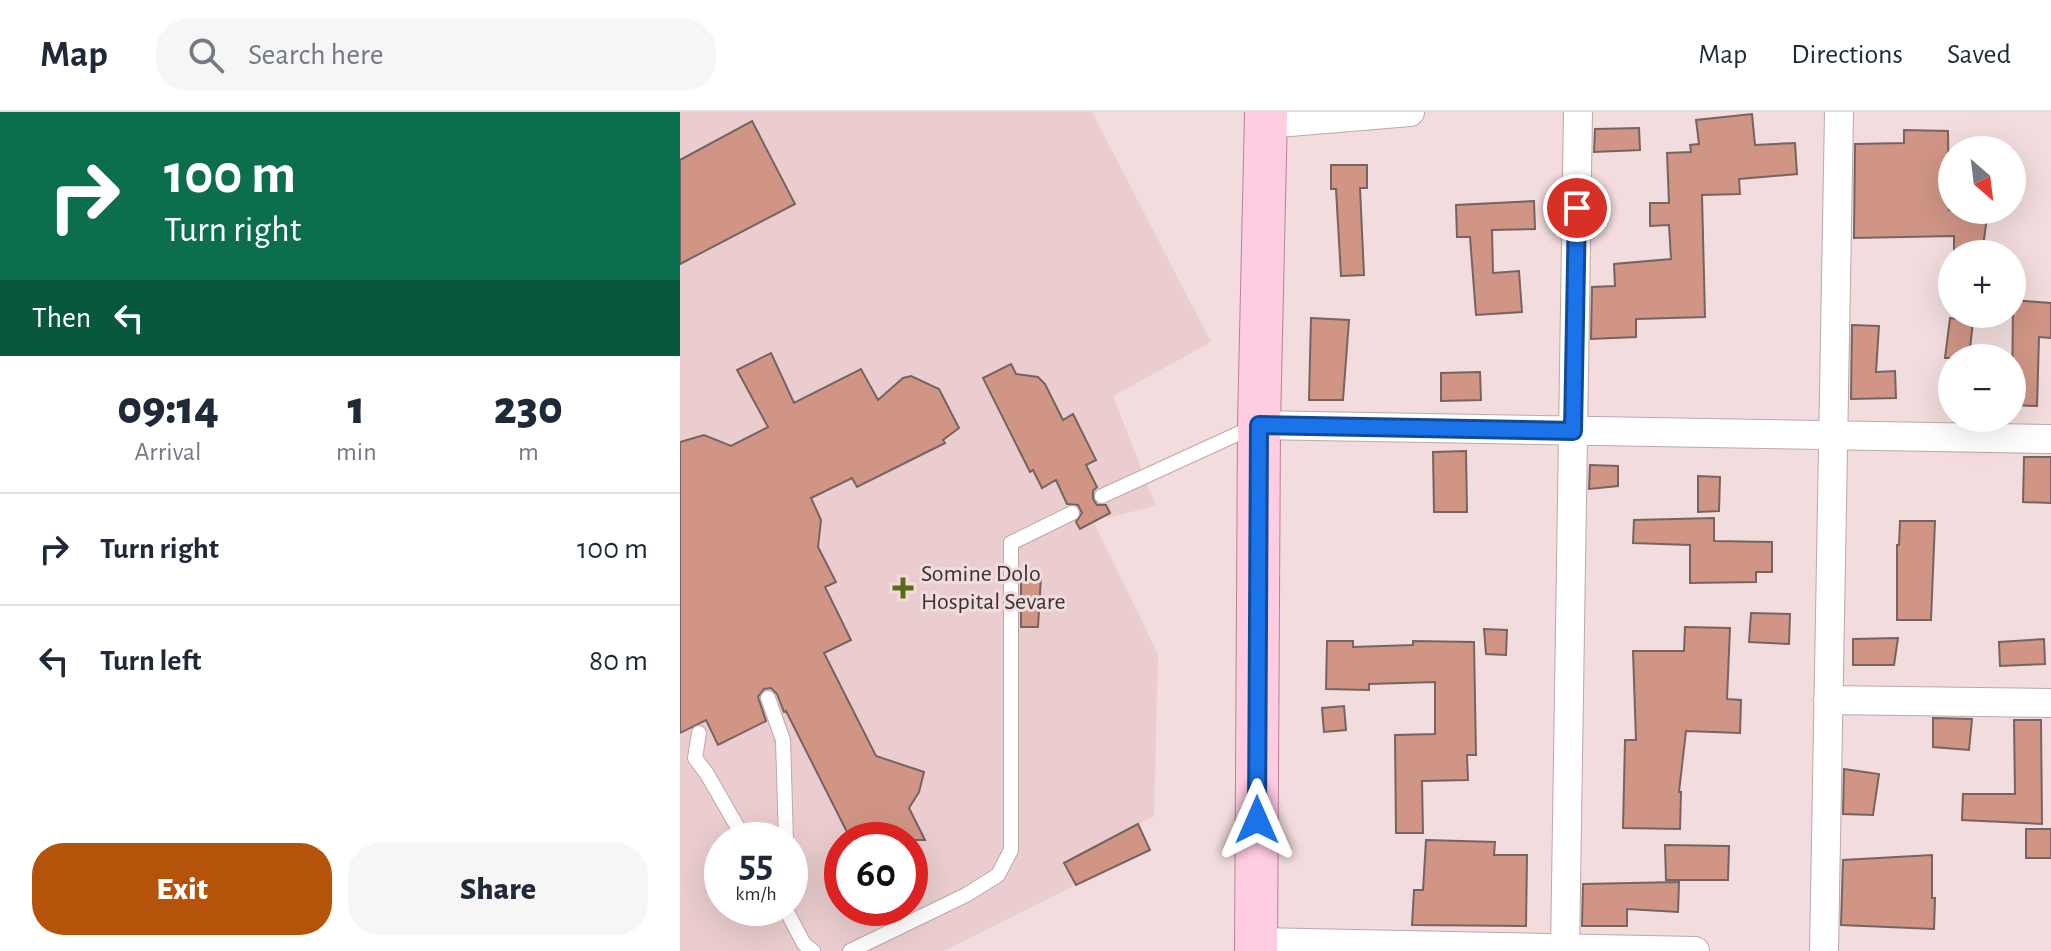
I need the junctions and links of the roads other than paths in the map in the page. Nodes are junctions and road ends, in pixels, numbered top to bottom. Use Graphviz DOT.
graph roads {
  1 [pos="1410,112"];
  2 [pos="1578,112"];
  3 [pos="1839,112"];
  4 [pos="1265,118"];
  5 [pos="1259,425"];
  6 [pos="1573,431"];
  7 [pos="1833,435"];
  8 [pos="2051,439"];
  9 [pos="1102,496"];
  10 [pos="1072,513"];
  11 [pos="768,698"];
  12 [pos="1828,700"];
  13 [pos="2051,703"];
  14 [pos="699,733"];
  15 [pos="735,822"];
  16 [pos="785,822"];
  17 [pos="795,926"];
  18 [pos="1256,946"];
  19 [pos="1565,950"];
  20 [pos="813,951"];
  21 [pos="850,951"];
  22 [pos="1695,951"];
  23 [pos="1824,951"];
  1 -- 4 [label="street"];
  2 -- 6 [label="street"];
  3 -- 7 [label="street"];
  4 -- 5 [label="main road"];
  5 -- 6 [label="street"];
  5 -- 9 [label="lane"];
  5 -- 18 [label="main road"];
  6 -- 7 [label="street"];
  6 -- 19 [label="street"];
  7 -- 8 [label="street"];
  7 -- 12 [label="street"];
  10 -- 21 [label="lane"];
  11 -- 16 [label="lane"];
  12 -- 13 [label="street"];
  12 -- 23 [label="street"];
  14 -- 15 [label="lane"];
  17 -- 20 [label="lane"];
  18 -- 19 [label="street"];
  19 -- 22 [label="street"];
}
